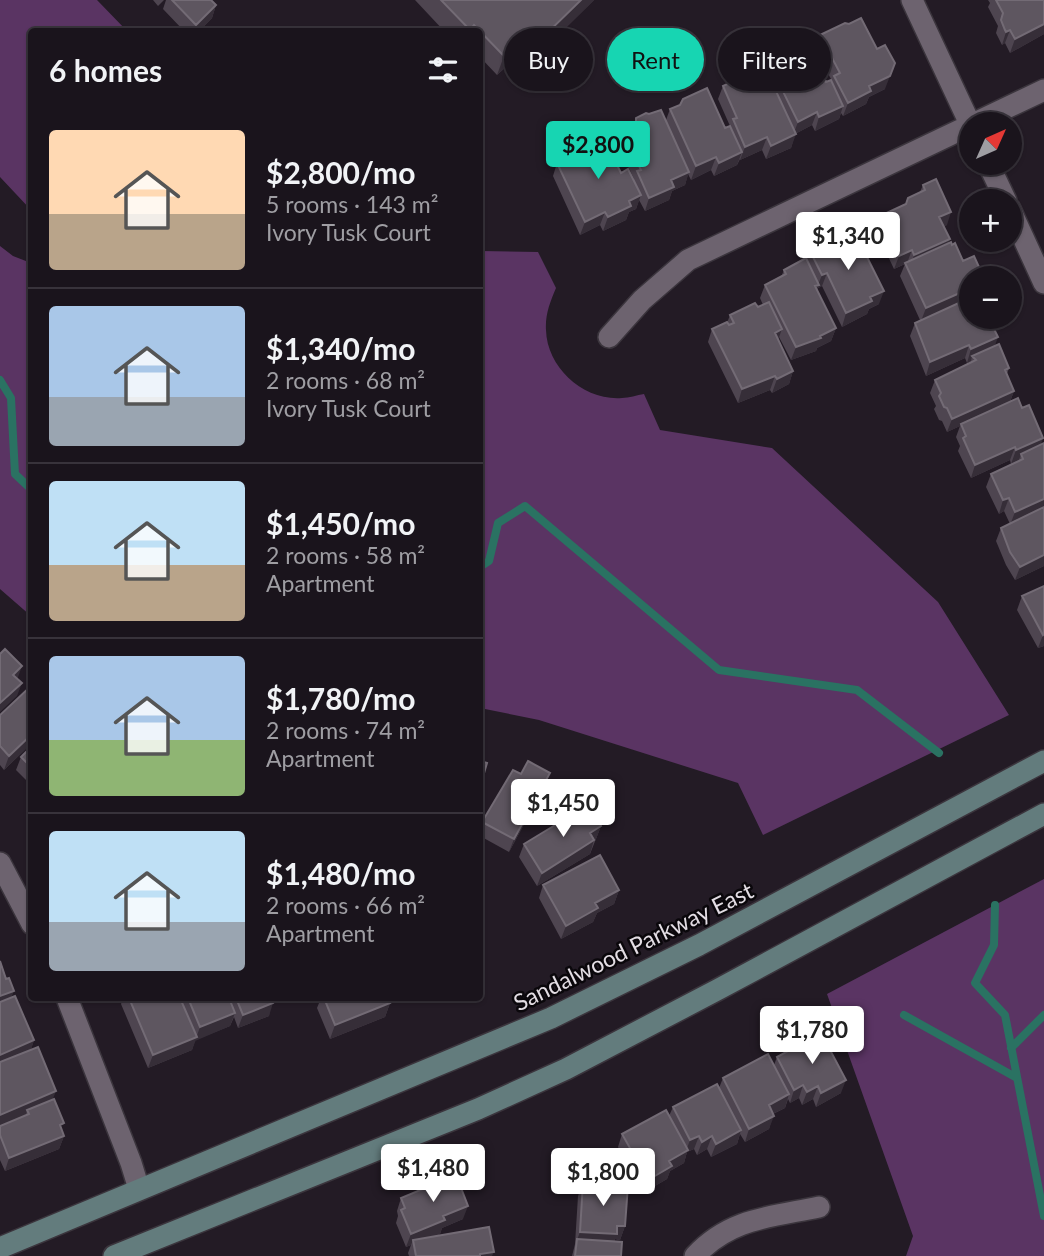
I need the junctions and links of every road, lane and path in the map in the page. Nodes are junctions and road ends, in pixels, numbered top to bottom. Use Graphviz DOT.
graph roads {
  1 [pos="912,0"];
  2 [pos="1044,90"];
  3 [pos="965,112"];
  4 [pos="998,112"];
  5 [pos="959,131"];
  6 [pos="1022,235"];
  7 [pos="1044,283"];
  8 [pos="609,337"];
  9 [pos="1044,761"];
  10 [pos="1044,814"];
  11 [pos="0,863"];
  12 [pos="28,916"];
  13 [pos="68,1001"];
  14 [pos="139,1189"];
  15 [pos="819,1207"];
  16 [pos="0,1248"];
  17 [pos="114,1256"];
  18 [pos="695,1256"];
  1 -- 3 [label="street"];
  2 -- 4 [label="street"];
  5 -- 8 [label="street"];
  6 -- 7 [label="street"];
  9 -- 14 [label="main road, Sandalwood Parkway East"];
  10 -- 17 [label="main road"];
  11 -- 12 [label="street"];
  13 -- 14 [label="street"];
  14 -- 16 [label="main road, Sandalwood Parkway East"];
  15 -- 18 [label="street"];
}
